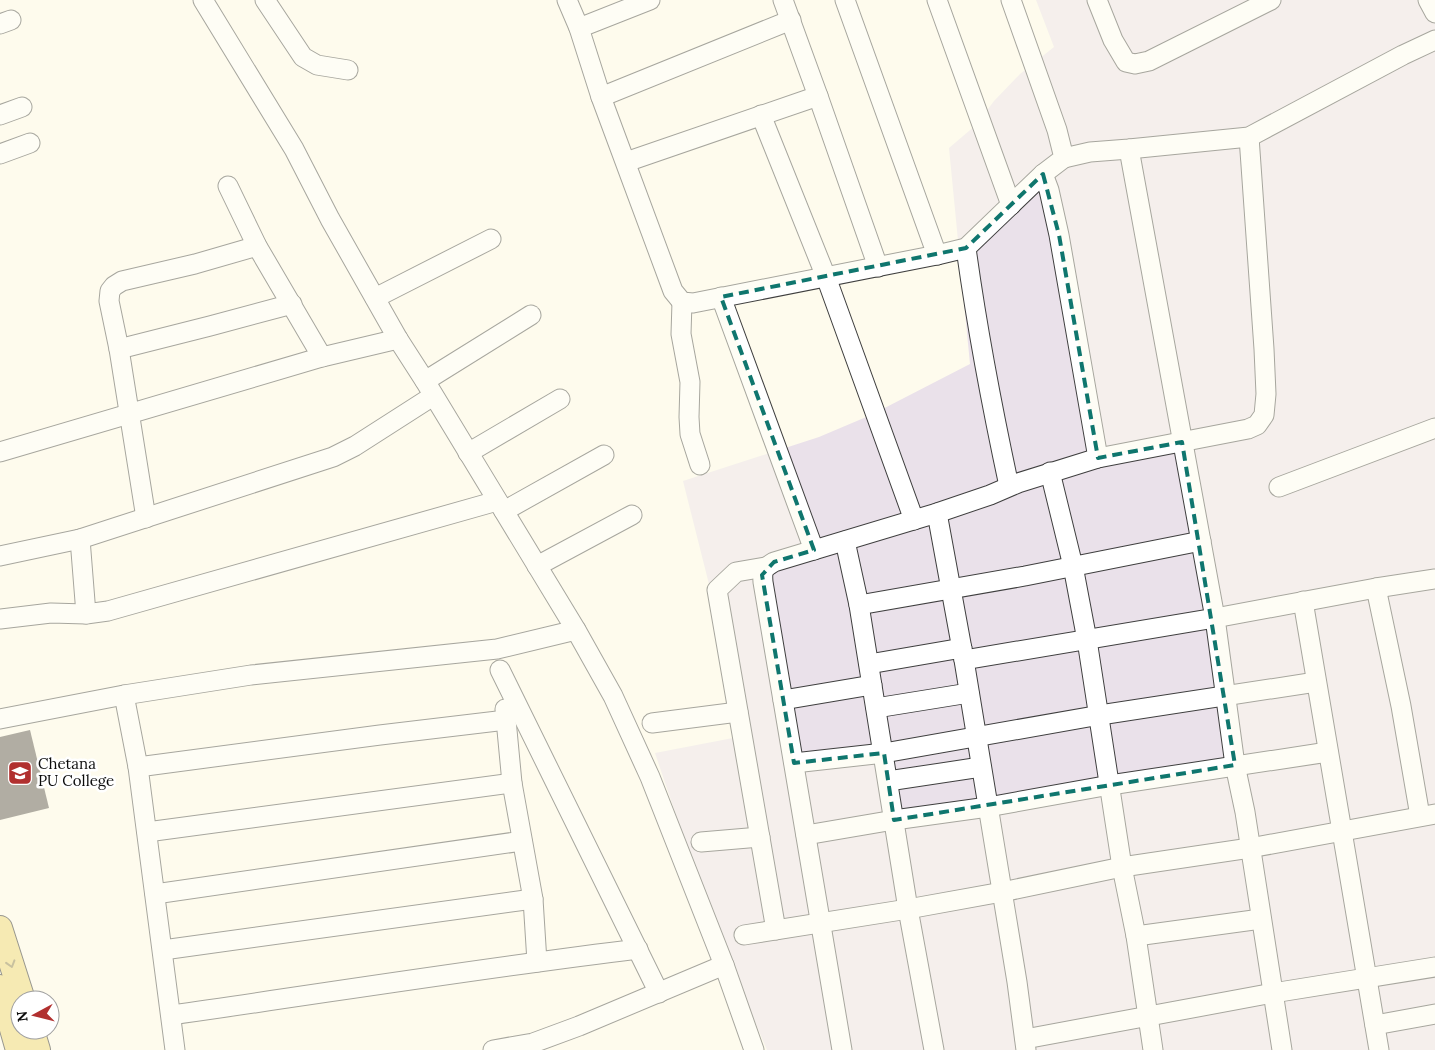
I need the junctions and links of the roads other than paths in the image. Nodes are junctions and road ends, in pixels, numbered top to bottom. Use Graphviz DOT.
graph roads {
  1 [pos="202,0"];
  2 [pos="265,0"];
  3 [pos="567,0"];
  4 [pos="650,0"];
  5 [pos="783,0"];
  6 [pos="845,0"];
  7 [pos="937,0"];
  8 [pos="1011,0"];
  9 [pos="1097,0"];
  10 [pos="1271,0"];
  11 [pos="1428,0"];
  12 [pos="1435,13"];
  13 [pos="791,20"];
  14 [pos="579,28"];
  15 [pos="1435,40"];
  16 [pos="348,70"];
  17 [pos="601,96"];
  18 [pos="818,96"];
  19 [pos="22,107"];
  20 [pos="0,115"];
  21 [pos="761,115"];
  22 [pos="1250,137"];
  23 [pos="30,143"];
  24 [pos="1129,149"];
  25 [pos="0,154"];
  26 [pos="1064,158"];
  27 [pos="626,162"];
  28 [pos="1043,174"];
  29 [pos="228,186"];
  30 [pos="1011,205"];
  31 [pos="491,239"];
  32 [pos="257,246"];
  33 [pos="966,248"];
  34 [pos="937,255"];
  35 [pos="878,267"];
  36 [pos="826,277"];
  37 [pos="721,297"];
  38 [pos="375,298"];
  39 [pos="682,302"];
  40 [pos="292,304"];
  41 [pos="531,315"];
  42 [pos="398,339"];
  43 [pos="118,348"];
  44 [pos="322,357"];
  45 [pos="429,388"];
  46 [pos="560,399"];
  47 [pos="128,414"];
  48 [pos="1435,428"];
  49 [pos="1182,442"];
  50 [pos="0,452"];
  51 [pos="468,453"];
  52 [pos="604,455"];
  53 [pos="1098,458"];
  54 [pos="700,465"];
  55 [pos="1050,472"];
  56 [pos="1009,486"];
  57 [pos="1279,487"];
  58 [pos="500,506"];
  59 [pos="938,513"];
  60 [pos="632,515"];
  61 [pos="146,518"];
  62 [pos="914,520"];
  63 [pos="80,540"];
  64 [pos="1201,541"];
  65 [pos="845,542"];
  66 [pos="814,550"];
  67 [pos="0,556"];
  68 [pos="537,566"];
  69 [pos="1073,566"];
  70 [pos="765,567"];
  71 [pos="1435,579"];
  72 [pos="1376,588"];
  73 [pos="952,589"];
  74 [pos="1303,601"];
  75 [pos="859,605"];
  76 [pos="86,614"];
  77 [pos="1215,618"];
  78 [pos="0,619"];
  79 [pos="576,630"];
  80 [pos="1088,640"];
  81 [pos="497,649"];
  82 [pos="963,654"];
  83 [pos="869,664"];
  84 [pos="500,670"];
  85 [pos="1316,682"];
  86 [pos="872,685"];
  87 [pos="969,694"];
  88 [pos="124,695"];
  89 [pos="1226,697"];
  90 [pos="783,700"];
  91 [pos="876,708"];
  92 [pos="738,712"];
  93 [pos="1100,715"];
  94 [pos="0,719"];
  95 [pos="506,720"];
  96 [pos="652,723"];
  97 [pos="976,737"];
  98 [pos="1328,752"];
  99 [pos="884,753"];
  100 [pos="794,763"];
  101 [pos="1236,765"];
  102 [pos="138,767"];
  103 [pos="981,767"];
  104 [pos="888,781"];
  105 [pos="512,783"];
  106 [pos="1110,785"];
  107 [pos="988,807"];
  108 [pos="1428,815"];
  109 [pos="894,820"];
  110 [pos="1342,831"];
  111 [pos="147,832"];
  112 [pos="806,835"];
  113 [pos="760,837"];
  114 [pos="522,841"];
  115 [pos="701,842"];
  116 [pos="1250,848"];
  117 [pos="1122,867"];
  118 [pos="1002,892"];
  119 [pos="155,894"];
  120 [pos="533,899"];
  121 [pos="908,909"];
  122 [pos="1261,919"];
  123 [pos="821,923"];
  124 [pos="0,928"];
  125 [pos="776,930"];
  126 [pos="744,935"];
  127 [pos="1136,936"];
  128 [pos="638,949"];
  129 [pos="163,950"];
  130 [pos="537,962"];
  131 [pos="724,965"];
  132 [pos="1435,967"];
  133 [pos="1367,977"];
  134 [pos="0,987"];
  135 [pos="20,990"];
  136 [pos="659,993"];
  137 [pos="1273,993"];
  138 [pos="1435,1014"];
  139 [pos="171,1015"];
  140 [pos="1147,1015"];
  141 [pos="1375,1025"];
  142 [pos="1025,1044"];
  143 [pos="18,1050"];
  144 [pos="175,1050"];
  145 [pos="493,1050"];
  146 [pos="754,1050"];
  147 [pos="842,1050"];
  148 [pos="934,1050"];
  149 [pos="1153,1050"];
  150 [pos="1282,1050"];
  151 [pos="1379,1050"];
  1 -- 38 [label="street"];
  2 -- 16 [label="street"];
  3 -- 14 [label="street"];
  4 -- 14 [label="street"];
  5 -- 13 [label="street"];
  6 -- 34 [label="street"];
  7 -- 30 [label="street"];
  8 -- 26 [label="street"];
  9 -- 10 [label="street"];
  11 -- 12 [label="street"];
  13 -- 17 [label="street"];
  13 -- 18 [label="street"];
  14 -- 17 [label="street"];
  15 -- 22 [label="street"];
  17 -- 27 [label="street"];
  18 -- 21 [label="street"];
  18 -- 35 [label="street"];
  19 -- 20 [label="street"];
  21 -- 27 [label="street"];
  21 -- 36 [label="street"];
  22 -- 24 [label="street"];
  22 -- 49 [label="street"];
  23 -- 25 [label="street"];
  24 -- 26 [label="street"];
  24 -- 49 [label="street"];
  26 -- 28 [label="street"];
  27 -- 39 [label="street"];
  28 -- 30 [label="street"];
  28 -- 53 [label="street"];
  29 -- 32 [label="street"];
  30 -- 33 [label="street"];
  31 -- 38 [label="street"];
  32 -- 40 [label="street"];
  32 -- 43 [label="street"];
  33 -- 34 [label="street"];
  33 -- 56 [label="street"];
  34 -- 35 [label="street"];
  35 -- 36 [label="street"];
  36 -- 37 [label="street"];
  36 -- 62 [label="street"];
  37 -- 39 [label="street"];
  37 -- 66 [label="street"];
  38 -- 42 [label="street"];
  39 -- 54 [label="street"];
  40 -- 43 [label="street"];
  40 -- 44 [label="street"];
  41 -- 45 [label="street"];
  42 -- 44 [label="street"];
  42 -- 45 [label="street"];
  43 -- 47 [label="street"];
  44 -- 47 [label="street"];
  45 -- 51 [label="street"];
  45 -- 61 [label="street"];
  46 -- 51 [label="street"];
  47 -- 50 [label="street"];
  47 -- 61 [label="street"];
  48 -- 57 [label="street"];
  49 -- 53 [label="street"];
  49 -- 64 [label="street"];
  51 -- 58 [label="street"];
  52 -- 58 [label="street"];
  53 -- 55 [label="street"];
  55 -- 56 [label="street"];
  55 -- 69 [label="street"];
  56 -- 59 [label="street"];
  58 -- 68 [label="street"];
  58 -- 76 [label="street"];
  59 -- 62 [label="street"];
  59 -- 73 [label="street"];
  60 -- 68 [label="street"];
  61 -- 63 [label="street"];
  62 -- 65 [label="street"];
  63 -- 67 [label="street"];
  63 -- 76 [label="street"];
  64 -- 69 [label="street"];
  64 -- 77 [label="street"];
  65 -- 66 [label="street"];
  65 -- 75 [label="street"];
  66 -- 70 [label="street"];
  68 -- 79 [label="street"];
  69 -- 73 [label="street"];
  69 -- 80 [label="street"];
  70 -- 90 [label="street"];
  70 -- 92 [label="street"];
  71 -- 72 [label="street"];
  72 -- 74 [label="street"];
  72 -- 108 [label="street"];
  73 -- 75 [label="street"];
  73 -- 82 [label="street"];
  74 -- 77 [label="street"];
  74 -- 85 [label="street"];
  75 -- 83 [label="street"];
  76 -- 78 [label="street"];
  77 -- 80 [label="street"];
  77 -- 89 [label="street"];
  79 -- 81 [label="street"];
  79 -- 131 [label="street"];
  80 -- 82 [label="street"];
  80 -- 93 [label="street"];
  81 -- 84 [label="street"];
  81 -- 88 [label="street"];
  82 -- 83 [label="street"];
  82 -- 87 [label="street"];
  83 -- 86 [label="street"];
  84 -- 95 [label="street"];
  84 -- 128 [label="street"];
  85 -- 89 [label="street"];
  85 -- 98 [label="street"];
  86 -- 90 [label="street"];
  86 -- 91 [label="street"];
  87 -- 91 [label="street"];
  87 -- 97 [label="street"];
  88 -- 94 [label="street"];
  88 -- 102 [label="street"];
  89 -- 93 [label="street"];
  89 -- 101 [label="street"];
  90 -- 100 [label="street"];
  91 -- 99 [label="street"];
  92 -- 96 [label="street"];
  92 -- 113 [label="street"];
  93 -- 97 [label="street"];
  93 -- 106 [label="street"];
  95 -- 102 [label="street"];
  95 -- 105 [label="street"];
  97 -- 99 [label="street"];
  97 -- 103 [label="street"];
  98 -- 101 [label="street"];
  98 -- 110 [label="street"];
  99 -- 100 [label="street"];
  99 -- 104 [label="street"];
  100 -- 112 [label="street"];
  101 -- 106 [label="street"];
  101 -- 116 [label="street"];
  102 -- 111 [label="street"];
  103 -- 104 [label="street"];
  103 -- 107 [label="street"];
  104 -- 109 [label="street"];
  105 -- 111 [label="street"];
  105 -- 114 [label="street"];
  106 -- 107 [label="street"];
  106 -- 117 [label="street"];
  107 -- 109 [label="street"];
  107 -- 118 [label="street"];
  108 -- 110 [label="street"];
  109 -- 112 [label="street"];
  109 -- 121 [label="street"];
  110 -- 116 [label="street"];
  110 -- 133 [label="street"];
  111 -- 119 [label="street"];
  112 -- 123 [label="street"];
  113 -- 115 [label="street"];
  113 -- 125 [label="street"];
  114 -- 119 [label="street"];
  114 -- 120 [label="street"];
  116 -- 117 [label="street"];
  116 -- 122 [label="street"];
  117 -- 118 [label="street"];
  117 -- 127 [label="street"];
  118 -- 121 [label="street"];
  118 -- 142 [label="street"];
  119 -- 129 [label="street"];
  120 -- 129 [label="street"];
  120 -- 130 [label="street"];
  121 -- 123 [label="street"];
  121 -- 148 [label="street"];
  122 -- 127 [label="street"];
  122 -- 137 [label="street"];
  123 -- 125 [label="street"];
  123 -- 147 [label="street"];
  124 -- 135 [label="main road, one-way"];
  125 -- 126 [label="street"];
  127 -- 140 [label="street"];
  128 -- 130 [label="street"];
  128 -- 136 [label="street"];
  129 -- 139 [label="street"];
  130 -- 139 [label="street"];
  131 -- 136 [label="street"];
  131 -- 146 [label="street"];
  132 -- 133 [label="street"];
  133 -- 137 [label="street"];
  133 -- 141 [label="street"];
  134 -- 143 [label="main road"];
  136 -- 145 [label="street"];
  137 -- 140 [label="street"];
  137 -- 150 [label="street"];
  138 -- 141 [label="street"];
  139 -- 144 [label="street"];
  140 -- 142 [label="street"];
  140 -- 149 [label="street"];
  141 -- 151 [label="street"];
}
